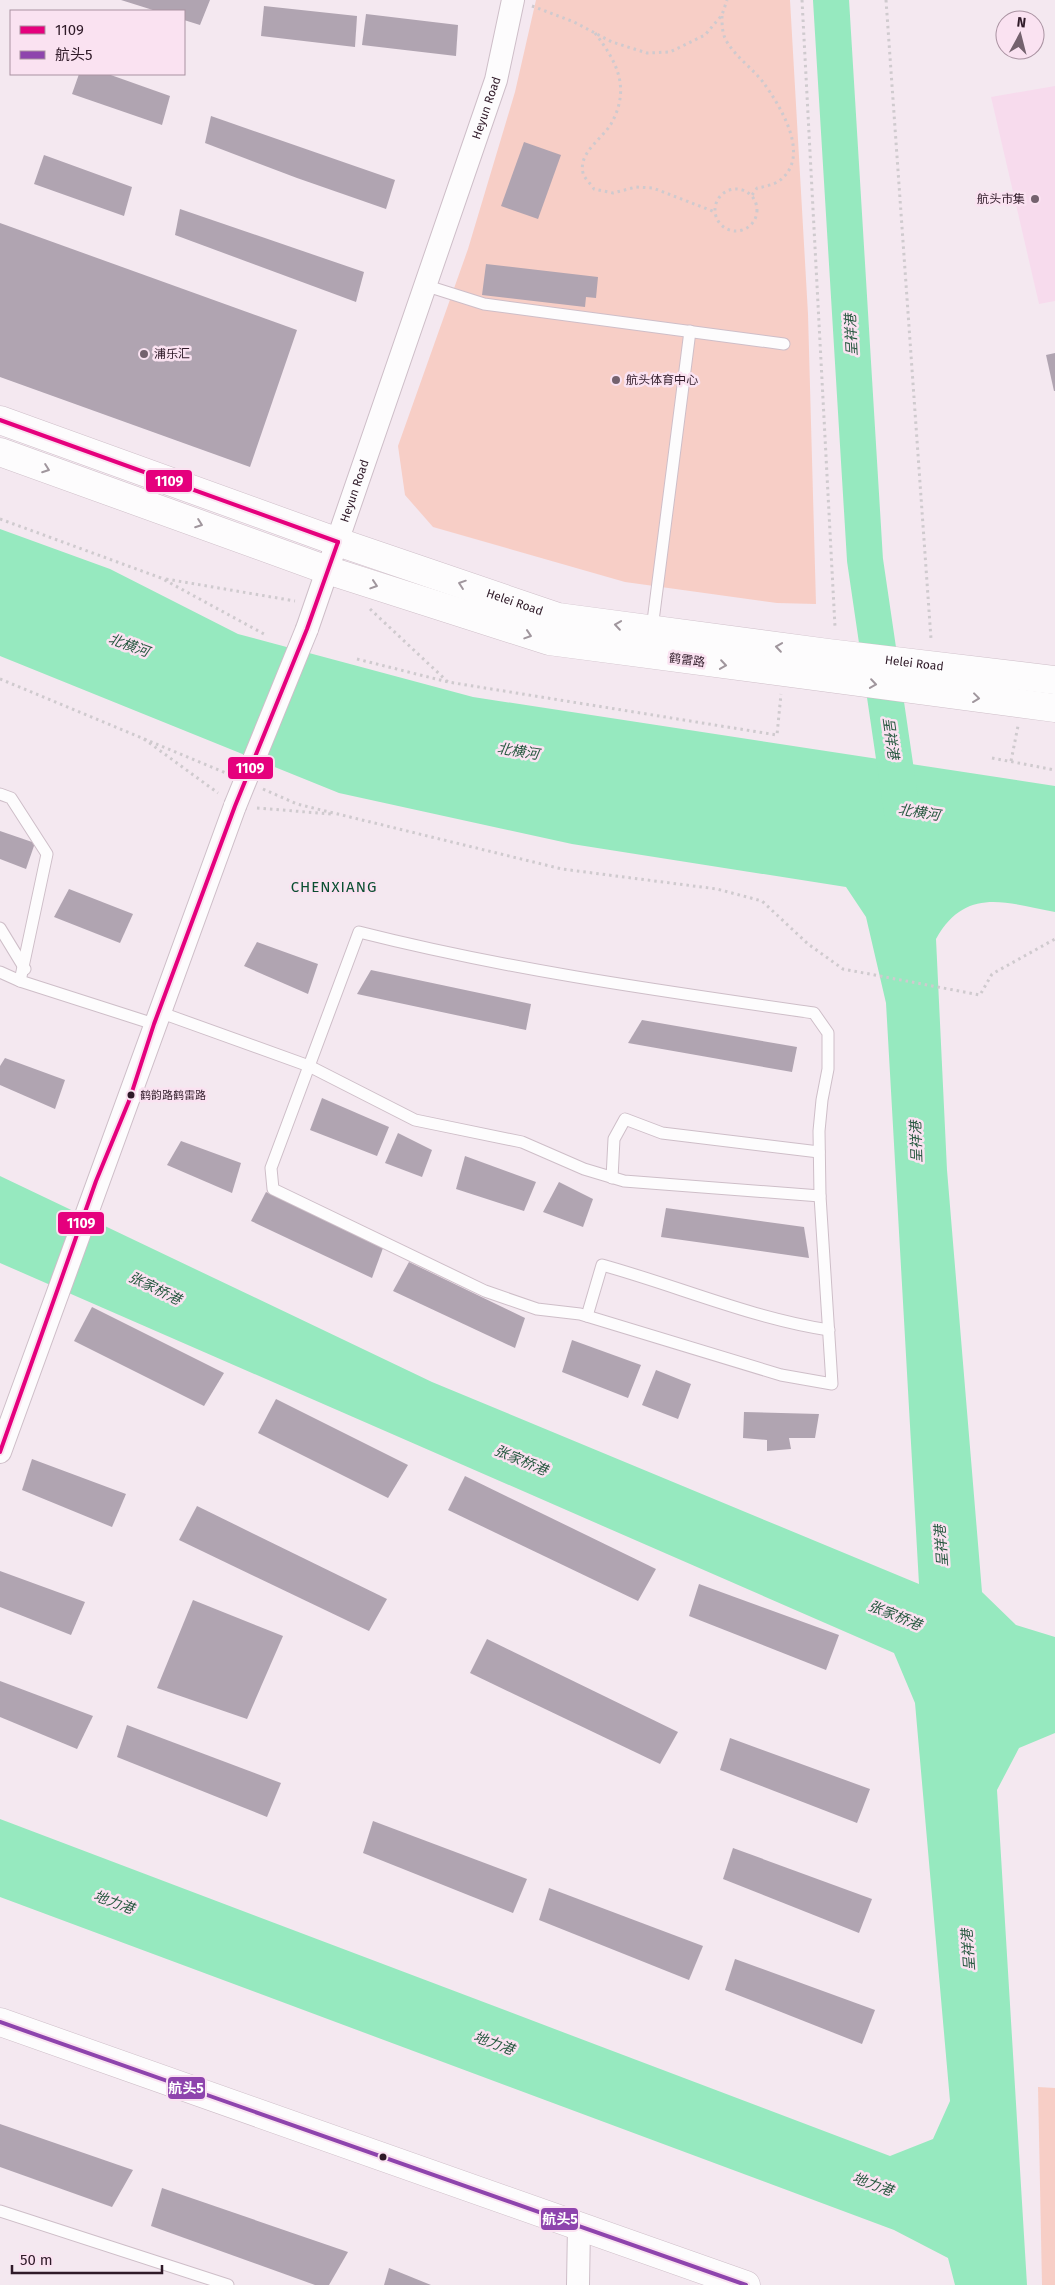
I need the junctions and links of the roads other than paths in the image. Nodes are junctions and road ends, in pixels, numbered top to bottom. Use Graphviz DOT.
graph roads {
  1 [pos="518,2"];
  2 [pos="424,285"];
  3 [pos="690,331"];
  4 [pos="784,344"];
  5 [pos="0,420"];
  6 [pos="0,452"];
  7 [pos="338,542"];
  8 [pos="327,570"];
  9 [pos="652,630"];
  10 [pos="826,666"];
  11 [pos="1055,680"];
  12 [pos="1055,708"];
  13 [pos="0,794"];
  14 [pos="0,928"];
  15 [pos="25,969"];
  16 [pos="0,972"];
  17 [pos="20,982"];
  18 [pos="156,1018"];
  19 [pos="309,1066"];
  20 [pos="819,1152"];
  21 [pos="612,1178"];
  22 [pos="820,1196"];
  23 [pos="587,1316"];
  24 [pos="828,1330"];
  25 [pos="0,1452"];
  26 [pos="0,2022"];
  27 [pos="0,2211"];
  28 [pos="579,2226"];
  29 [pos="228,2285"];
  30 [pos="578,2285"];
  31 [pos="746,2285"];
  1 -- 2 [label="street, Heyun Road"];
  2 -- 3 [label="lane"];
  2 -- 7 [label="street, Heyun Road"];
  3 -- 4 [label="lane"];
  3 -- 9 [label="lane"];
  5 -- 7 [label="street, Helei Road"];
  6 -- 8 [label="street, 鹤雷路, one-way"];
  7 -- 8 [label="street, Heyun Road"];
  9 -- 7 [label="street, Helei Road, one-way"];
  8 -- 10 [label="street, 鹤雷路, one-way"];
  8 -- 18 [label="street, Heyun Road, bridge"];
  10 -- 9 [label="street, Helei Road, one-way"];
  10 -- 11 [label="street, Helei Road"];
  10 -- 12 [label="street, 鹤雷路, one-way"];
  13 -- 15 [label="lane"];
  14 -- 15 [label="lane"];
  15 -- 17 [label="lane"];
  16 -- 17 [label="lane"];
  17 -- 18 [label="lane"];
  18 -- 19 [label="lane"];
  18 -- 25 [label="street, Heyun Road"];
  19 -- 20 [label="lane"];
  19 -- 21 [label="lane"];
  19 -- 23 [label="lane"];
  20 -- 21 [label="lane"];
  20 -- 22 [label="lane"];
  21 -- 22 [label="lane"];
  22 -- 24 [label="lane"];
  23 -- 24 [label="lane"];
  23 -- 24 [label="lane"];
  26 -- 28 [label="street"];
  27 -- 29 [label="lane"];
  28 -- 30 [label="street"];
  28 -- 31 [label="street"];
}
